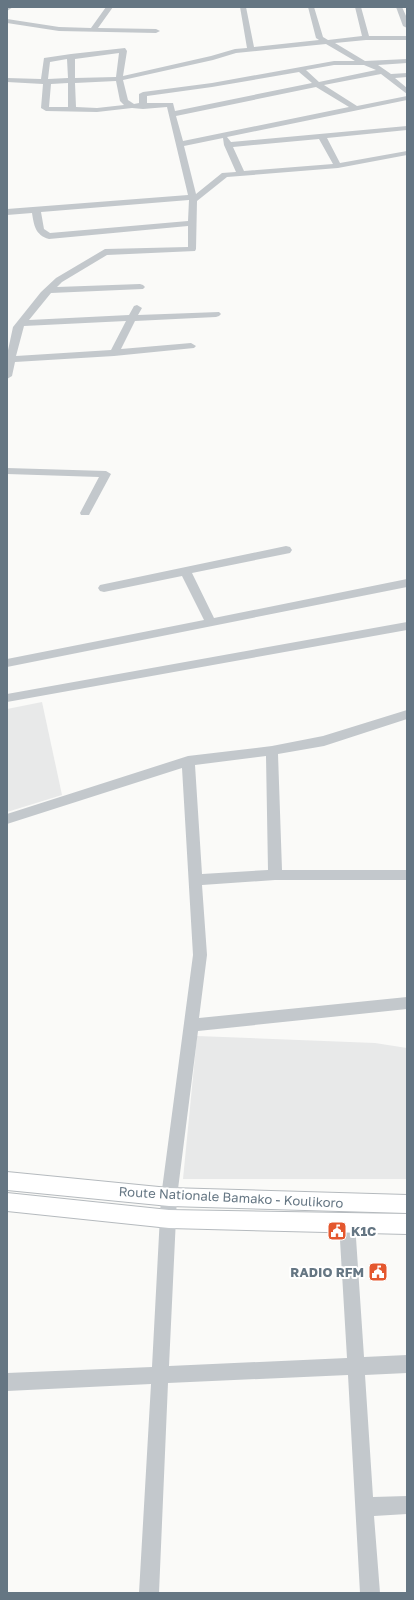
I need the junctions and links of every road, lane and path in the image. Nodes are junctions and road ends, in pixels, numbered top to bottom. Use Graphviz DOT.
graph roads {
  1 [pos="10,7"];
  2 [pos="110,7"];
  3 [pos="243,7"];
  4 [pos="311,7"];
  5 [pos="358,7"];
  6 [pos="399,7"];
  7 [pos="7,9"];
  8 [pos="7,21"];
  9 [pos="406,24"];
  10 [pos="93,30"];
  11 [pos="156,31"];
  12 [pos="366,38"];
  13 [pos="407,38"];
  14 [pos="327,42"];
  15 [pos="251,50"];
  16 [pos="71,56"];
  17 [pos="407,61"];
  18 [pos="364,64"];
  19 [pos="300,69"];
  20 [pos="386,73"];
  21 [pos="407,75"];
  22 [pos="119,79"];
  23 [pos="7,80"];
  24 [pos="71,81"];
  25 [pos="46,82"];
  26 [pos="317,84"];
  27 [pos="407,92"];
  28 [pos="407,98"];
  29 [pos="132,106"];
  30 [pos="143,107"];
  31 [pos="355,108"];
  32 [pos="72,110"];
  33 [pos="173,114"];
  34 [pos="407,128"];
  35 [pos="224,136"];
  36 [pos="322,137"];
  37 [pos="180,144"];
  38 [pos="228,145"];
  39 [pos="407,153"];
  40 [pos="338,166"];
  41 [pos="241,174"];
  42 [pos="193,198"];
  43 [pos="36,209"];
  44 [pos="7,212"];
  45 [pos="193,223"];
  46 [pos="103,241"];
  47 [pos="140,287"];
  48 [pos="48,290"];
  49 [pos="137,308"];
  50 [pos="216,314"];
  51 [pos="132,318"];
  52 [pos="7,324"];
  53 [pos="20,325"];
  54 [pos="191,346"];
  55 [pos="114,353"];
  56 [pos="11,359"];
  57 [pos="7,376"];
  58 [pos="7,471"];
  59 [pos="85,512"];
  60 [pos="286,550"];
  61 [pos="185,571"];
  62 [pos="407,583"];
  63 [pos="104,588"];
  64 [pos="211,623"];
  65 [pos="407,626"];
  66 [pos="7,663"];
  67 [pos="7,698"];
  68 [pos="407,714"];
  69 [pos="272,751"];
  70 [pos="188,761"];
  71 [pos="7,819"];
  72 [pos="275,875"];
  73 [pos="407,875"];
  74 [pos="195,880"];
  75 [pos="407,1003"];
  76 [pos="191,1025"];
  77 [pos="7,1181"];
  78 [pos="170,1197"];
  79 [pos="7,1202"];
  80 [pos="407,1204"];
  81 [pos="169,1219"];
  82 [pos="347,1223"];
  83 [pos="407,1224"];
  84 [pos="407,1364"];
  85 [pos="356,1367"];
  86 [pos="160,1375"];
  87 [pos="7,1382"];
  88 [pos="407,1505"];
  89 [pos="364,1507"];
  90 [pos="149,1593"];
  91 [pos="370,1593"];
  1 -- 7 [label="street"];
  2 -- 10 [label="street"];
  3 -- 15 [label="street"];
  4 -- 14 [label="street"];
  5 -- 12 [label="street"];
  6 -- 9 [label="street"];
  8 -- 10 [label="street"];
  10 -- 11 [label="street"];
  12 -- 13 [label="street"];
  12 -- 14 [label="street"];
  14 -- 15 [label="street"];
  14 -- 18 [label="street"];
  15 -- 22 [label="street"];
  16 -- 22 [label="street"];
  16 -- 24 [label="street"];
  16 -- 25 [label="street"];
  17 -- 18 [label="street"];
  18 -- 19 [label="street"];
  18 -- 20 [label="street"];
  19 -- 26 [label="street"];
  19 -- 30 [label="street"];
  20 -- 21 [label="street"];
  20 -- 26 [label="street"];
  20 -- 27 [label="street"];
  22 -- 24 [label="street"];
  22 -- 29 [label="street"];
  23 -- 25 [label="street"];
  24 -- 25 [label="street"];
  24 -- 32 [label="street"];
  25 -- 32 [label="street"];
  26 -- 31 [label="street"];
  26 -- 33 [label="street"];
  28 -- 31 [label="street"];
  29 -- 30 [label="street"];
  29 -- 32 [label="street"];
  30 -- 33 [label="street"];
  31 -- 35 [label="street"];
  33 -- 37 [label="street"];
  34 -- 36 [label="street"];
  35 -- 37 [label="street"];
  35 -- 38 [label="street"];
  36 -- 38 [label="street"];
  36 -- 40 [label="street"];
  37 -- 42 [label="street"];
  38 -- 41 [label="street"];
  39 -- 40 [label="street"];
  40 -- 41 [label="street"];
  41 -- 42 [label="street"];
  42 -- 43 [label="street"];
  42 -- 45 [label="street"];
  43 -- 44 [label="street"];
  43 -- 46 [label="street"];
  45 -- 46 [label="street"];
  45 -- 46 [label="street"];
  46 -- 48 [label="street"];
  47 -- 48 [label="street"];
  48 -- 53 [label="street"];
  49 -- 51 [label="street"];
  50 -- 51 [label="street"];
  51 -- 53 [label="street"];
  51 -- 55 [label="street"];
  52 -- 53 [label="street"];
  53 -- 56 [label="street"];
  54 -- 55 [label="street"];
  55 -- 56 [label="street"];
  56 -- 57 [label="street"];
  58 -- 59 [label="street"];
  60 -- 61 [label="street"];
  61 -- 63 [label="street"];
  61 -- 64 [label="street"];
  62 -- 64 [label="street"];
  64 -- 66 [label="street"];
  65 -- 67 [label="street"];
  68 -- 69 [label="street"];
  69 -- 70 [label="street"];
  69 -- 72 [label="street"];
  70 -- 71 [label="street"];
  70 -- 74 [label="street"];
  72 -- 73 [label="street"];
  72 -- 74 [label="street"];
  74 -- 76 [label="street"];
  75 -- 76 [label="street"];
  76 -- 78 [label="street"];
  77 -- 78 [label="main road, Route Nationale Bamako - Koulikoro"];
  78 -- 80 [label="main road, Route Nationale Bamako - Koulikoro"];
  78 -- 81 [label="street"];
  79 -- 81 [label="main road, Route Nationale Bamako - Koulikoro"];
  81 -- 82 [label="main road, Route Nationale Bamako - Koulikoro"];
  81 -- 86 [label="street"];
  82 -- 83 [label="main road, Route Nationale Bamako - Koulikoro"];
  82 -- 85 [label="street"];
  84 -- 85 [label="street"];
  85 -- 86 [label="street"];
  85 -- 89 [label="street"];
  86 -- 87 [label="street"];
  86 -- 90 [label="street"];
  88 -- 89 [label="street"];
  89 -- 91 [label="street"];
}
